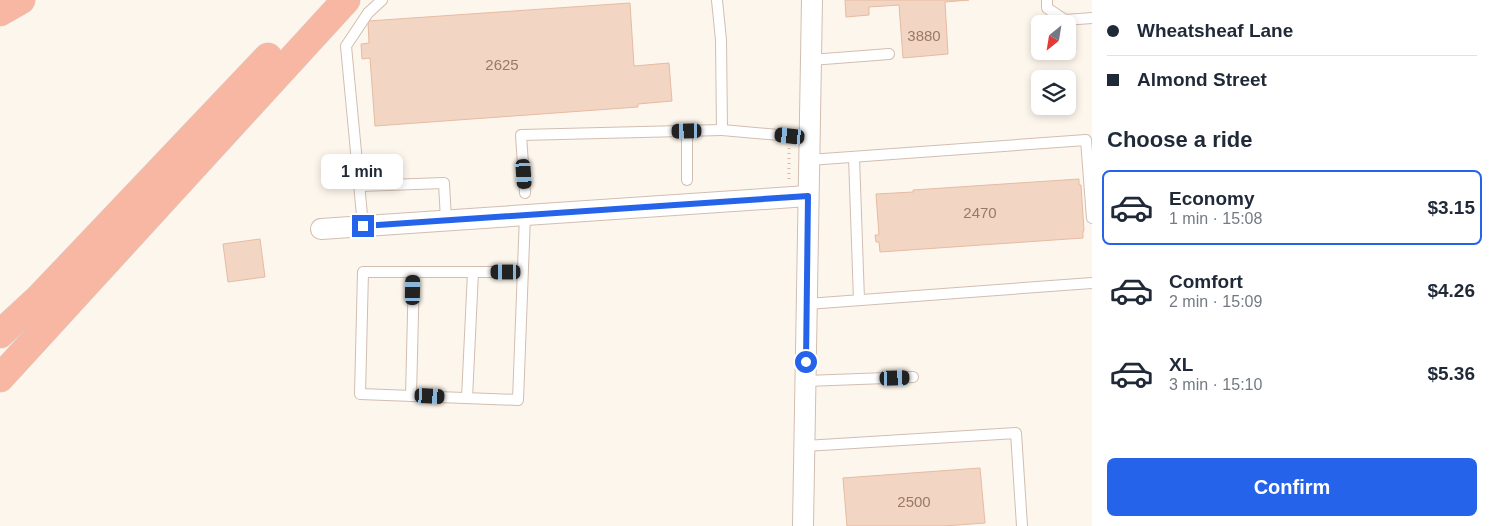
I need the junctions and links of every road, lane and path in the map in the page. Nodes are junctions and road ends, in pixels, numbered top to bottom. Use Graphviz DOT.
graph roads {
  1 [pos="21,0"];
  2 [pos="323,0"];
  3 [pos="346,0"];
  4 [pos="382,0"];
  5 [pos="717,0"];
  6 [pos="812,0"];
  7 [pos="1047,0"];
  8 [pos="0,12"];
  9 [pos="1092,18"];
  10 [pos="889,54"];
  11 [pos="811,60"];
  12 [pos="722,130"];
  13 [pos="687,131"];
  14 [pos="789,146"];
  15 [pos="809,150"];
  16 [pos="854,157"];
  17 [pos="687,180"];
  18 [pos="360,186"];
  19 [pos="789,188"];
  20 [pos="525,193"];
  21 [pos="808,196"];
  22 [pos="526,215"];
  23 [pos="1092,218"];
  24 [pos="446,220"];
  25 [pos="363,226"];
  26 [pos="321,229"];
  27 [pos="414,272"];
  28 [pos="473,272"];
  29 [pos="523,272"];
  30 [pos="1092,283"];
  31 [pos="859,300"];
  32 [pos="807,304"];
  33 [pos="0,334"];
  34 [pos="913,377"];
  35 [pos="0,378"];
  36 [pos="806,381"];
  37 [pos="411,396"];
  38 [pos="467,398"];
  39 [pos="805,446"];
  40 [pos="803,526"];
  41 [pos="1022,526"];
  1 -- 8 [label="highway"];
  2 -- 33 [label="highway"];
  3 -- 35 [label="highway"];
  4 -- 18 [label="lane"];
  5 -- 12 [label="lane"];
  6 -- 11 [label="street"];
  7 -- 9 [label="lane"];
  10 -- 11 [label="lane"];
  11 -- 15 [label="street"];
  12 -- 13 [label="lane"];
  12 -- 15 [label="lane"];
  13 -- 17 [label="lane"];
  13 -- 20 [label="lane"];
  14 -- 19 [label="path"];
  15 -- 16 [label="lane"];
  15 -- 21 [label="street"];
  16 -- 23 [label="lane"];
  16 -- 31 [label="lane"];
  18 -- 24 [label="lane"];
  18 -- 25 [label="lane"];
  21 -- 22 [label="street"];
  21 -- 32 [label="street"];
  22 -- 24 [label="street"];
  22 -- 29 [label="lane"];
  24 -- 25 [label="street"];
  25 -- 26 [label="street"];
  27 -- 28 [label="lane"];
  27 -- 37 [label="lane"];
  27 -- 37 [label="lane"];
  28 -- 29 [label="lane"];
  28 -- 38 [label="lane"];
  29 -- 38 [label="lane"];
  30 -- 31 [label="lane"];
  31 -- 32 [label="lane"];
  32 -- 36 [label="street"];
  34 -- 36 [label="lane"];
  36 -- 39 [label="street"];
  37 -- 38 [label="lane"];
  39 -- 40 [label="street"];
  39 -- 41 [label="lane"];
}
